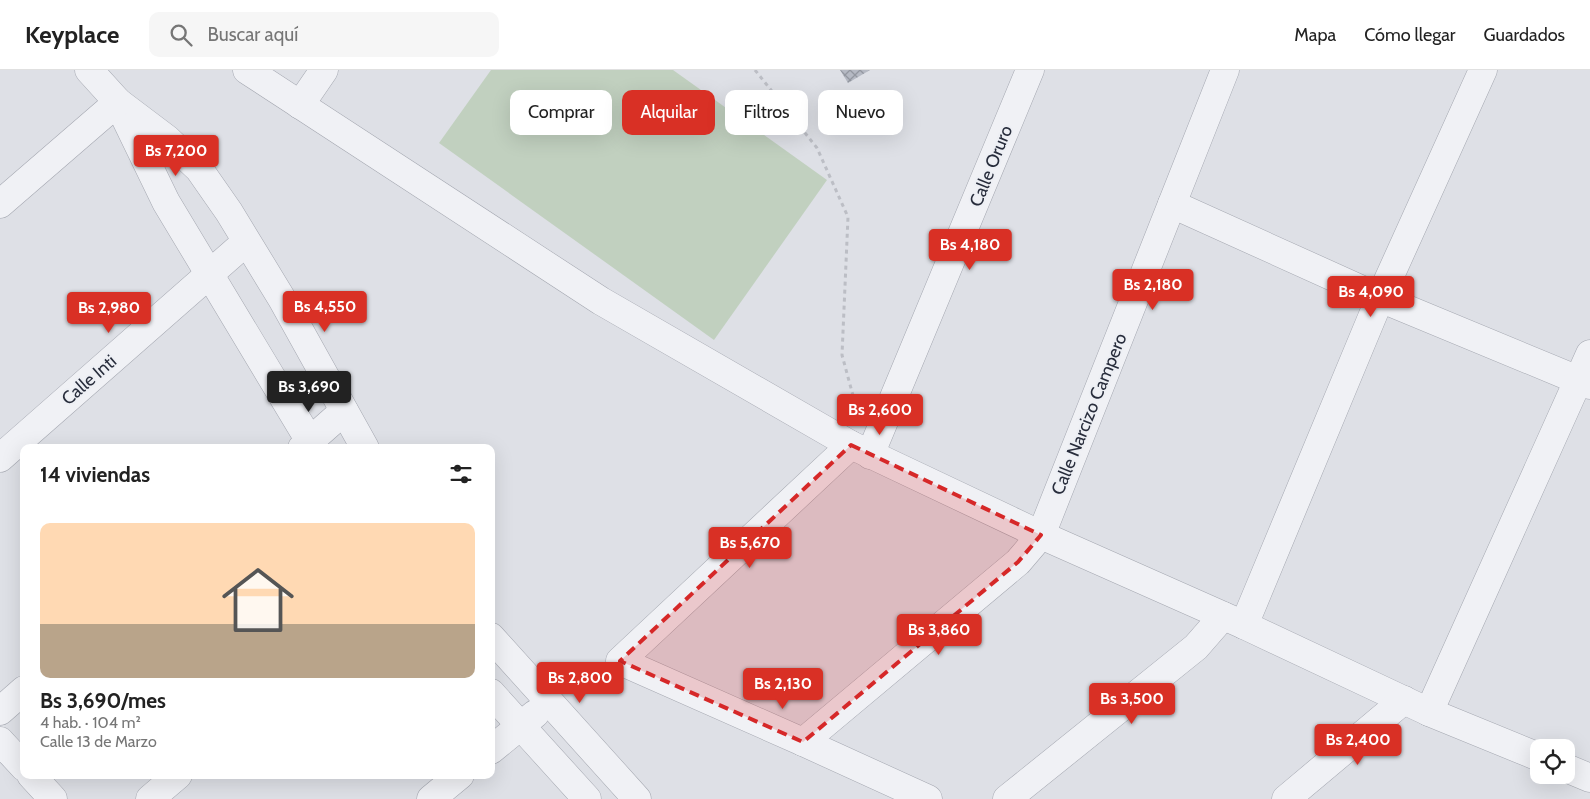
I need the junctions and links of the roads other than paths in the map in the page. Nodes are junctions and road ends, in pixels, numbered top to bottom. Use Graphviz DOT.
graph roads {
  1 [pos="89,70"];
  2 [pos="247,70"];
  3 [pos="324,70"];
  4 [pos="1030,70"];
  5 [pos="1225,70"];
  6 [pos="1483,70"];
  7 [pos="118,102"];
  8 [pos="300,105"];
  9 [pos="0,204"];
  10 [pos="1172,204"];
  11 [pos="246,242"];
  12 [pos="209,274"];
  13 [pos="1380,298"];
  14 [pos="1590,354"];
  15 [pos="1584,383"];
  16 [pos="344,411"];
  17 [pos="307,444"];
  18 [pos="309,444"];
  19 [pos="363,444"];
  20 [pos="860,450"];
  21 [pos="0,458"];
  22 [pos="1041,535"];
  23 [pos="1233,620"];
  24 [pos="495,641"];
  25 [pos="20,694"];
  26 [pos="495,697"];
  27 [pos="1404,700"];
  28 [pos="550,702"];
  29 [pos="0,711"];
  30 [pos="1428,712"];
  31 [pos="521,726"];
  32 [pos="0,741"];
  33 [pos="803,742"];
  34 [pos="495,747"];
  35 [pos="1530,753"];
  36 [pos="20,763"];
  37 [pos="1575,772"];
  38 [pos="1590,778"];
  39 [pos="35,779"];
  40 [pos="173,779"];
  41 [pos="455,779"];
  42 [pos="53,799"];
  43 [pos="150,799"];
  44 [pos="431,799"];
  45 [pos="587,799"];
  46 [pos="637,799"];
  47 [pos="928,799"];
  48 [pos="1007,799"];
  49 [pos="1286,799"];
  1 -- 7 [label="street"];
  2 -- 8 [label="street"];
  3 -- 8 [label="street"];
  4 -- 20 [label="street, Calle Oruro"];
  5 -- 10 [label="street, Calle Narcizo Campero"];
  6 -- 13 [label="street"];
  7 -- 9 [label="street"];
  7 -- 11 [label="street"];
  7 -- 12 [label="street"];
  8 -- 20 [label="street"];
  10 -- 13 [label="street"];
  10 -- 22 [label="street, Calle Narcizo Campero"];
  11 -- 12 [label="street, Calle Inti"];
  11 -- 16 [label="street"];
  12 -- 17 [label="street"];
  12 -- 21 [label="street, Calle Inti"];
  13 -- 15 [label="street"];
  13 -- 23 [label="street"];
  14 -- 15 [label="street"];
  15 -- 30 [label="street"];
  16 -- 18 [label="street"];
  16 -- 19 [label="street"];
  20 -- 22 [label="street"];
  20 -- 33 [label="street"];
  22 -- 23 [label="street"];
  22 -- 33 [label="street, Calle Narcizo Campero"];
  23 -- 27 [label="street"];
  23 -- 48 [label="street"];
  24 -- 28 [label="street"];
  25 -- 29 [label="street"];
  26 -- 31 [label="street"];
  27 -- 30 [label="street"];
  27 -- 49 [label="street"];
  28 -- 31 [label="street"];
  28 -- 46 [label="street"];
  30 -- 35 [label="street"];
  31 -- 34 [label="street"];
  31 -- 45 [label="street"];
  32 -- 36 [label="street"];
  33 -- 47 [label="street"];
  37 -- 38 [label="street"];
  39 -- 42 [label="street"];
  40 -- 43 [label="street"];
  41 -- 44 [label="street"];
}
